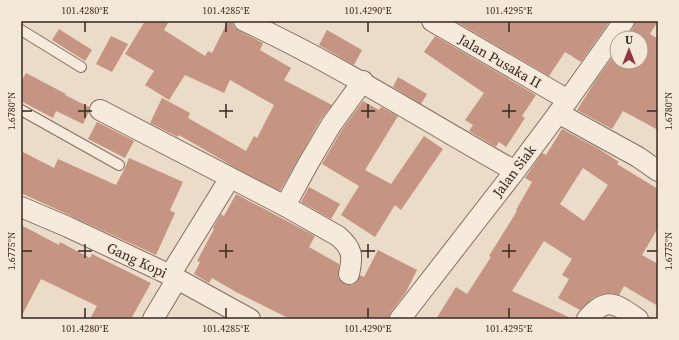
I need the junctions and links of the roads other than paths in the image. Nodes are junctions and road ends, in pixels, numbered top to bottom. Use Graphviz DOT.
graph roads {
  1 [pos="244,21"];
  2 [pos="432,21"];
  3 [pos="624,21"];
  4 [pos="21,30"];
  5 [pos="81,67"];
  6 [pos="362,81"];
  7 [pos="563,107"];
  8 [pos="21,110"];
  9 [pos="100,110"];
  10 [pos="120,165"];
  11 [pos="515,171"];
  12 [pos="658,171"];
  13 [pos="230,178"];
  14 [pos="21,206"];
  15 [pos="285,206"];
  16 [pos="349,274"];
  17 [pos="174,277"];
  18 [pos="153,319"];
  19 [pos="250,319"];
  20 [pos="400,319"];
  21 [pos="587,319"];
  22 [pos="638,319"];
  1 -- 6 [label="street"];
  2 -- 7 [label="street, Jalan Pusaka II"];
  3 -- 7 [label="street, Jalan Siak"];
  4 -- 5 [label="lane"];
  6 -- 11 [label="street"];
  6 -- 15 [label="street"];
  7 -- 11 [label="street, Jalan Siak"];
  7 -- 12 [label="street, Jalan Pusaka II"];
  8 -- 10 [label="lane"];
  9 -- 13 [label="street"];
  11 -- 20 [label="street, Jalan Siak"];
  13 -- 15 [label="street"];
  13 -- 17 [label="street"];
  14 -- 17 [label="street, Gang Kopi"];
  15 -- 16 [label="street"];
  17 -- 18 [label="street"];
  17 -- 19 [label="street, Gang Kopi"];
  21 -- 22 [label="street"];
}
